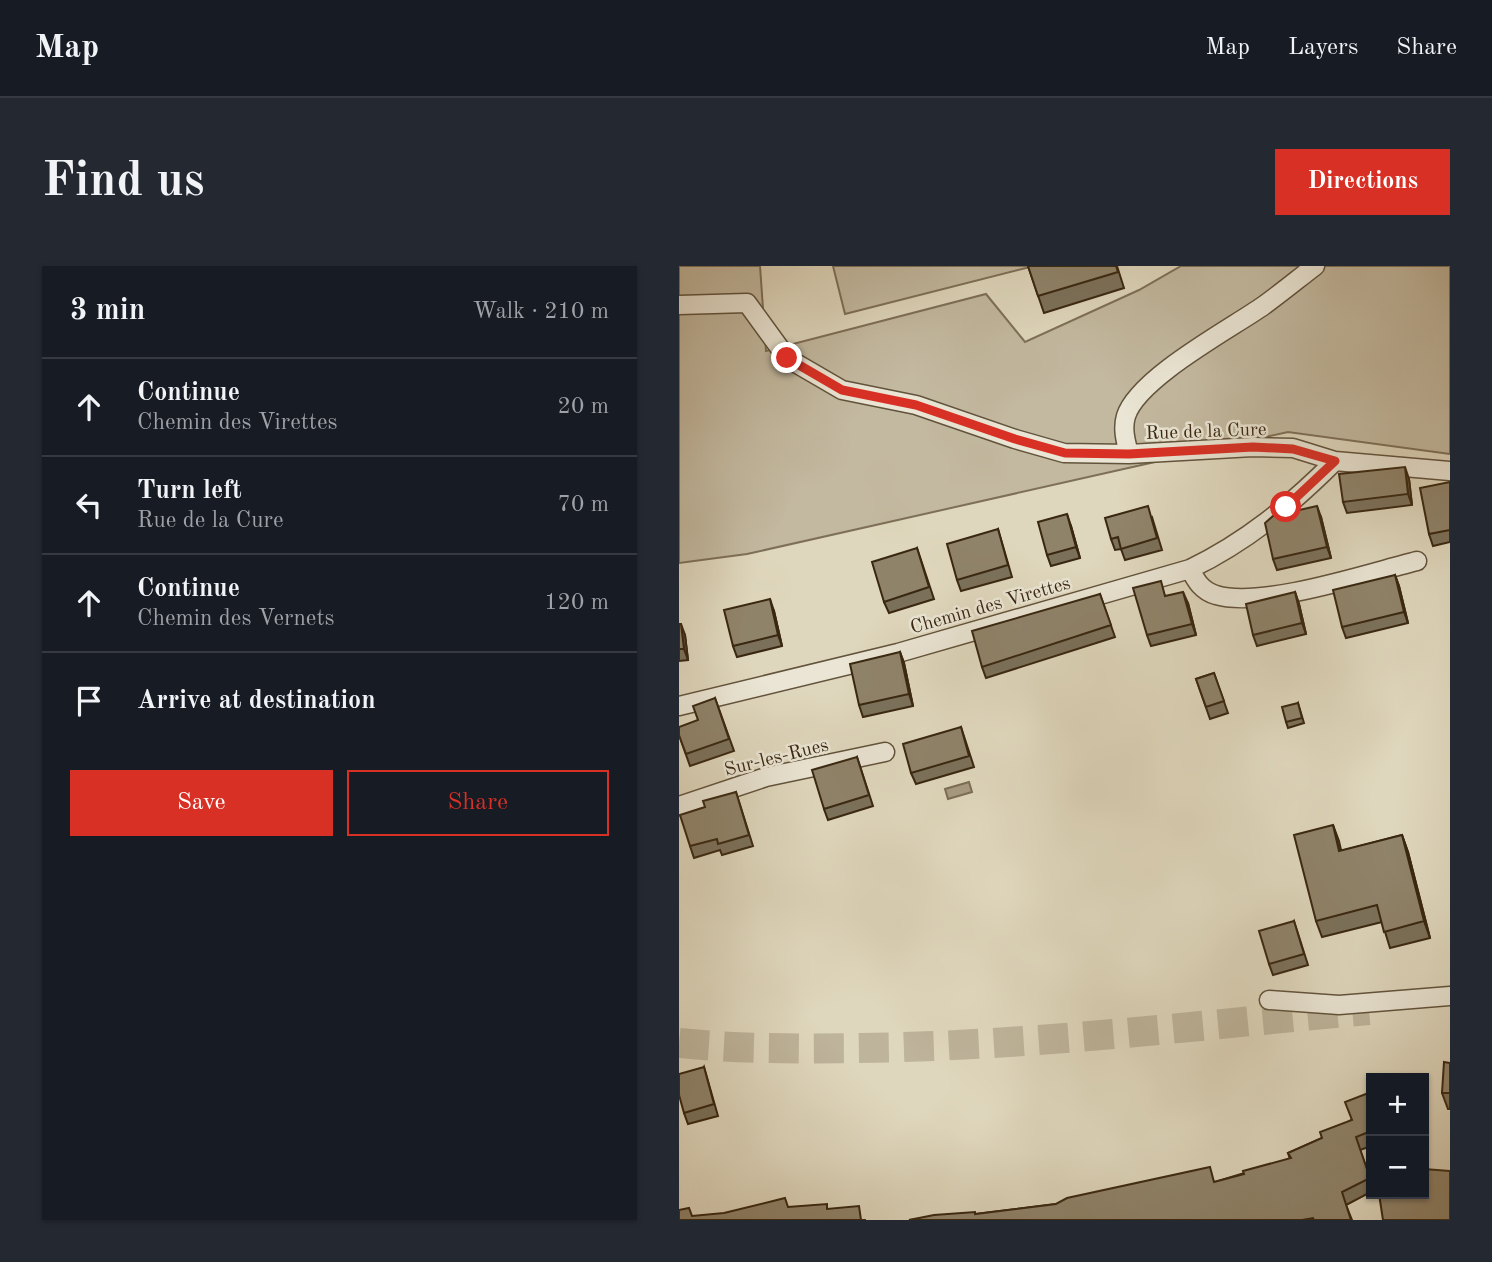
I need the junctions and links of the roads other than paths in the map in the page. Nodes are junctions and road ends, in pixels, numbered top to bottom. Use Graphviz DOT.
graph roads {
  1 [pos="1315,266"];
  2 [pos="679,305"];
  3 [pos="1129,454"];
  4 [pos="1335,461"];
  5 [pos="1450,471"];
  6 [pos="1417,561"];
  7 [pos="1190,569"];
  8 [pos="679,706"];
  9 [pos="885,752"];
  10 [pos="679,806"];
  11 [pos="1450,996"];
  12 [pos="1269,1000"];
  1 -- 3 [label="street"];
  2 -- 3 [label="street, Rue de la Cure"];
  3 -- 4 [label="street, Rue de la Cure"];
  4 -- 5 [label="street, Rue de la Cure"];
  4 -- 7 [label="street, Chemin des Virettes"];
  6 -- 7 [label="street"];
  7 -- 8 [label="street, Chemin des Virettes"];
  9 -- 10 [label="street, Sur-les-Rues"];
  11 -- 12 [label="street"];
}
